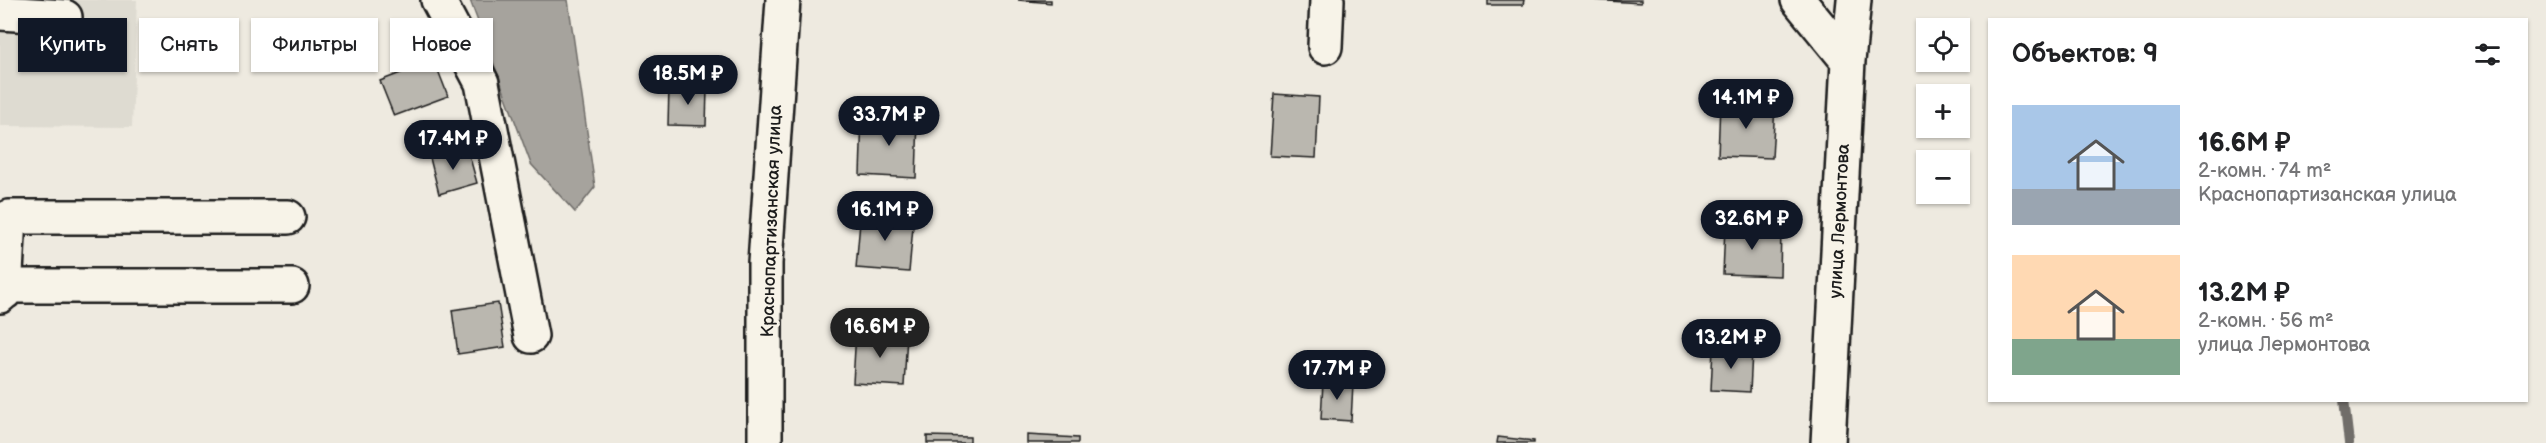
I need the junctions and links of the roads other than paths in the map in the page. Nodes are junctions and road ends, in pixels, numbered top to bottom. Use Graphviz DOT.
graph roads {
  1 [pos="438,0"];
  2 [pos="783,0"];
  3 [pos="1327,0"];
  4 [pos="1798,0"];
  5 [pos="1854,0"];
  6 [pos="0,12"];
  7 [pos="65,17"];
  8 [pos="1325,47"];
  9 [pos="1848,62"];
  10 [pos="288,217"];
  11 [pos="292,286"];
  12 [pos="2,294"];
  13 [pos="531,336"];
  14 [pos="765,443"];
  15 [pos="1828,443"];
  1 -- 13 [label="street"];
  2 -- 14 [label="street, Краснопартизанская улица"];
  3 -- 8 [label="street"];
  4 -- 9 [label="street"];
  5 -- 9 [label="street, улица Лермонтова"];
  6 -- 7 [label="street"];
  9 -- 15 [label="street, улица Лермонтова"];
  10 -- 12 [label="street"];
  11 -- 12 [label="street"];
}
